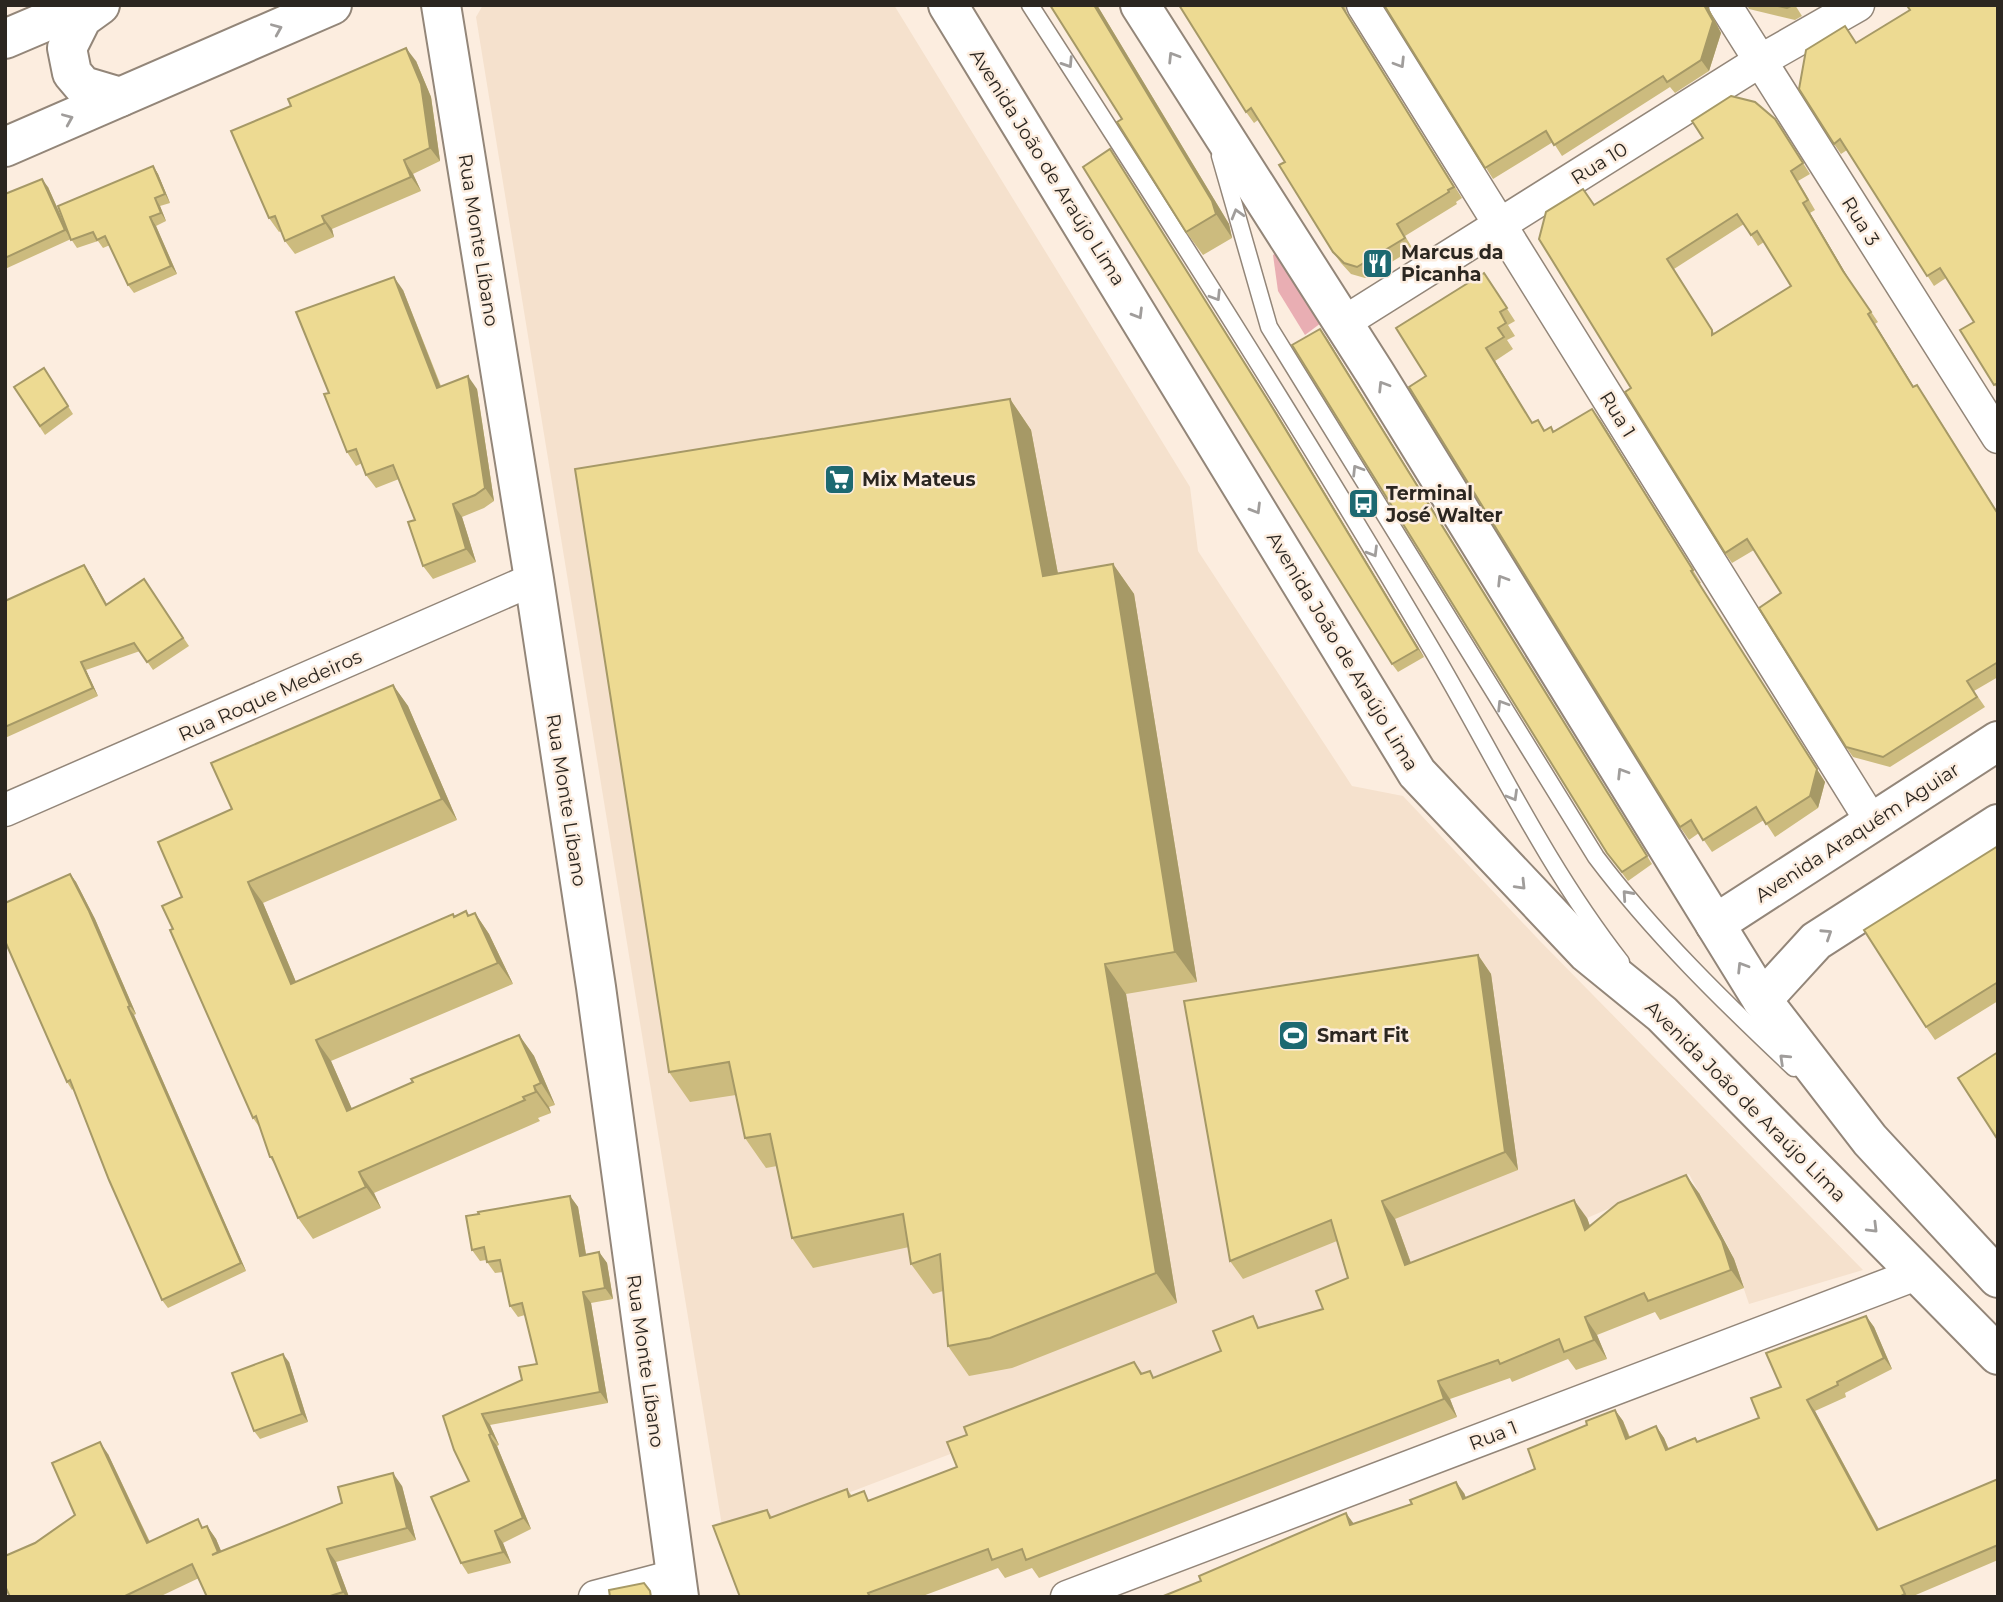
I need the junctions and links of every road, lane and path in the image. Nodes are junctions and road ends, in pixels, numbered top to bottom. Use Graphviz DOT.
graph roads {
  1 [pos="85,5"];
  2 [pos="100,5"];
  3 [pos="332,5"];
  4 [pos="440,5"];
  5 [pos="948,5"];
  6 [pos="1030,5"];
  7 [pos="1140,5"];
  8 [pos="1363,5"];
  9 [pos="1725,5"];
  10 [pos="1858,5"];
  11 [pos="5,39"];
  12 [pos="1760,61"];
  13 [pos="120,97"];
  14 [pos="1206,108"];
  15 [pos="5,147"];
  16 [pos="1501,225"];
  17 [pos="1343,323"];
  18 [pos="1998,437"];
  19 [pos="534,579"];
  20 [pos="1998,741"];
  21 [pos="5,810"];
  22 [pos="1872,822"];
  23 [pos="1998,824"];
  24 [pos="1715,924"];
  25 [pos="1762,1000"];
  26 [pos="1662,1014"];
  27 [pos="1870,1140"];
  28 [pos="1919,1273"];
  29 [pos="1998,1278"];
  30 [pos="1998,1355"];
  31 [pos="677,1586"];
  32 [pos="595,1597"];
  33 [pos="1067,1597"];
  1 -- 11 [label="main road"];
  2 -- 13 [label="main road"];
  13 -- 3 [label="main road, one-way"];
  4 -- 19 [label="main road, Rua Monte Líbano"];
  5 -- 26 [label="main road, Avenida João de Araújo Lima, one-way"];
  6 -- 26 [label="lane, one-way"];
  14 -- 7 [label="main road, one-way"];
  8 -- 16 [label="street, Rua 1, one-way"];
  9 -- 12 [label="street, Rua 3"];
  10 -- 12 [label="street, Rua 10"];
  12 -- 16 [label="street, Rua 10"];
  12 -- 18 [label="street, Rua 3"];
  15 -- 13 [label="main road, one-way"];
  14 -- 17 [label="main road"];
  27 -- 14 [label="lane, one-way"];
  16 -- 17 [label="street, Rua 10"];
  16 -- 22 [label="street, Rua 1"];
  24 -- 17 [label="main road, one-way"];
  19 -- 21 [label="street, Rua Roque Medeiros"];
  19 -- 31 [label="main road, Rua Monte Líbano"];
  20 -- 22 [label="main road, Avenida Araquém Aguiar"];
  22 -- 24 [label="main road, Avenida Araquém Aguiar"];
  25 -- 23 [label="main road, one-way"];
  25 -- 24 [label="main road, one-way"];
  25 -- 27 [label="main road"];
  26 -- 28 [label="main road, Avenida João de Araújo Lima, one-way"];
  27 -- 29 [label="main road"];
  28 -- 30 [label="main road, Avenida João de Araújo Lima"];
  28 -- 33 [label="street, Rua 1"];
  31 -- 32 [label="street"];
}
